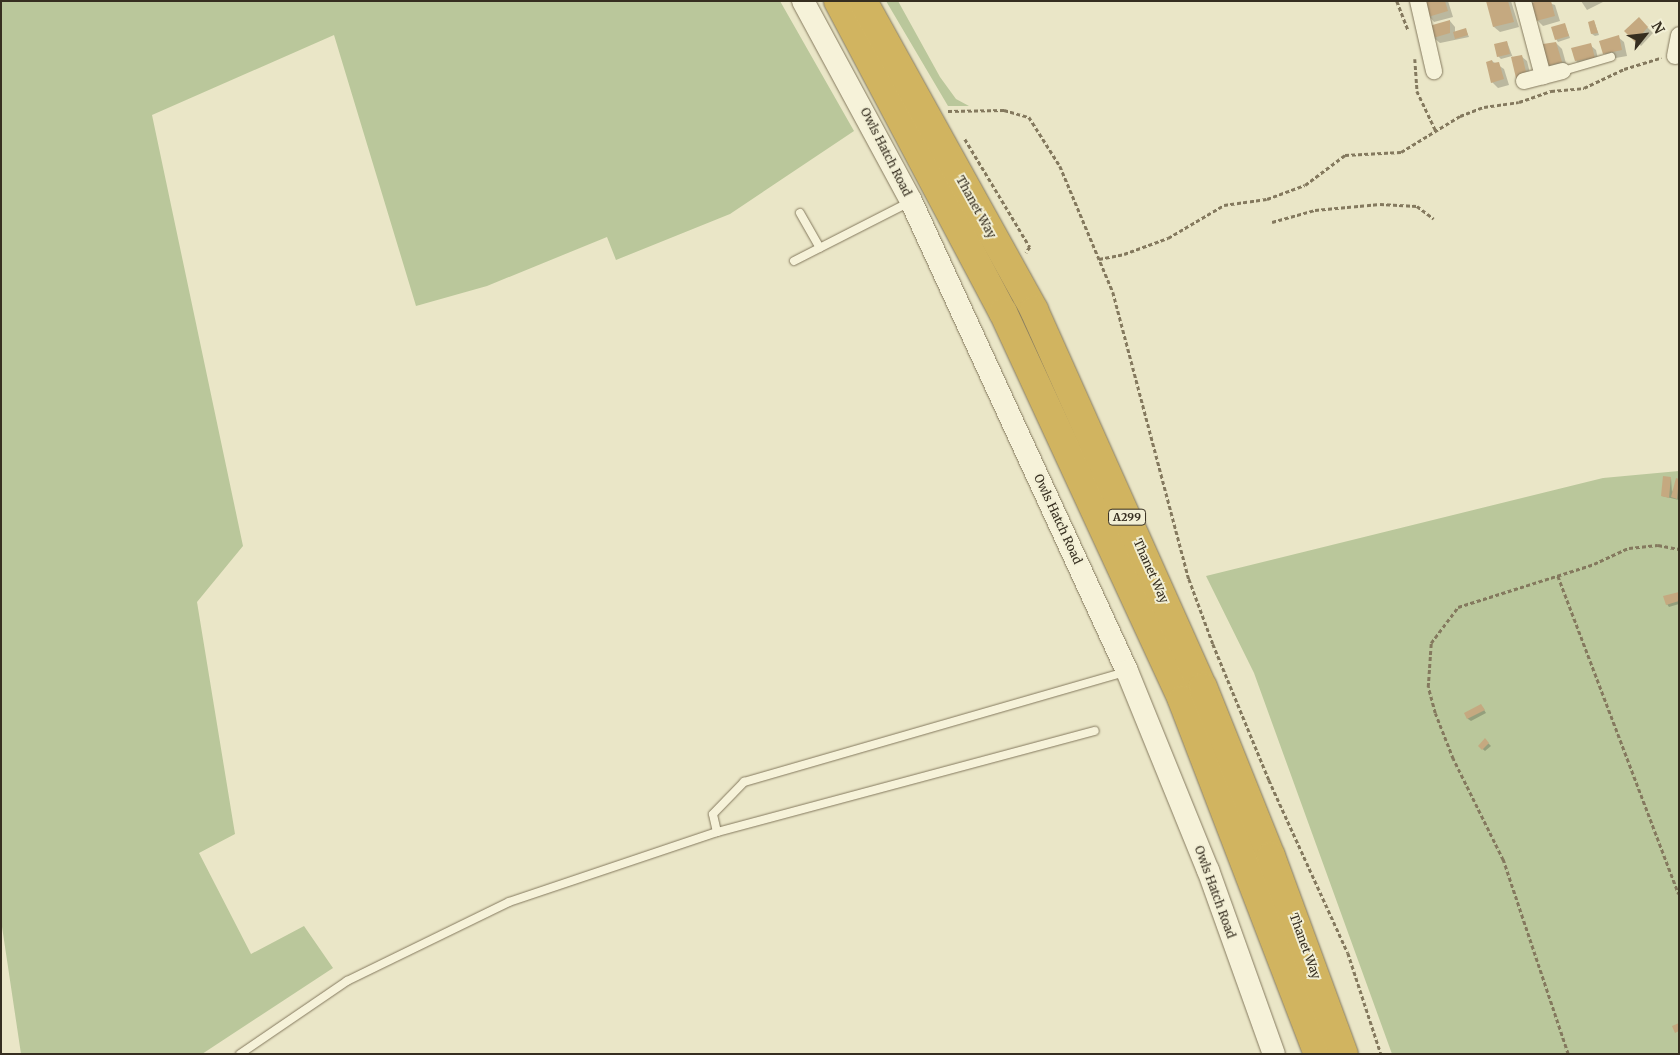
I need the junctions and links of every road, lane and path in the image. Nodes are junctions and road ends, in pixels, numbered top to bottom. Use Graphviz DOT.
graph roads {
  1 [pos="803,1"];
  2 [pos="838,1"];
  3 [pos="863,1"];
  4 [pos="1397,1"];
  5 [pos="1418,1"];
  6 [pos="1523,1"];
  7 [pos="1410,35"];
  8 [pos="1679,35"];
  9 [pos="1416,52"];
  10 [pos="1675,56"];
  11 [pos="1611,57"];
  12 [pos="1563,70"];
  13 [pos="1434,71"];
  14 [pos="1543,76"];
  15 [pos="1524,81"];
  16 [pos="950,118"];
  17 [pos="1436,131"];
  18 [pos="963,136"];
  19 [pos="911,201"];
  20 [pos="800,213"];
  21 [pos="1434,219"];
  22 [pos="1272,222"];
  23 [pos="820,248"];
  24 [pos="1026,253"];
  25 [pos="1098,259"];
  26 [pos="794,261"];
  27 [pos="1679,549"];
  28 [pos="1558,576"];
  29 [pos="1127,671"];
  30 [pos="1095,731"];
  31 [pos="717,832"];
  32 [pos="1679,894"];
  33 [pos="240,1054"];
  34 [pos="1274,1054"];
  35 [pos="1318,1054"];
  36 [pos="1344,1054"];
  37 [pos="1381,1054"];
  38 [pos="1568,1054"];
  1 -- 19 [label="street, Owls Hatch Road"];
  2 -- 35 [label="highway, Thanet Way / A299"];
  3 -- 36 [label="highway, Thanet Way / A299"];
  4 -- 7 [label="path"];
  5 -- 13 [label="street"];
  6 -- 14 [label="street"];
  8 -- 10 [label="street"];
  9 -- 17 [label="path"];
  10 -- 17 [label="path"];
  11 -- 12 [label="lane"];
  12 -- 14 [label="street"];
  14 -- 15 [label="street"];
  16 -- 25 [label="path"];
  17 -- 25 [label="path"];
  18 -- 24 [label="path"];
  19 -- 23 [label="lane"];
  19 -- 29 [label="street, Owls Hatch Road"];
  20 -- 23 [label="lane"];
  21 -- 22 [label="path"];
  23 -- 26 [label="lane"];
  25 -- 37 [label="path"];
  27 -- 28 [label="path"];
  28 -- 32 [label="path"];
  28 -- 38 [label="path"];
  29 -- 31 [label="lane"];
  29 -- 34 [label="street, Owls Hatch Road"];
  30 -- 31 [label="lane"];
  31 -- 33 [label="lane"];
}
